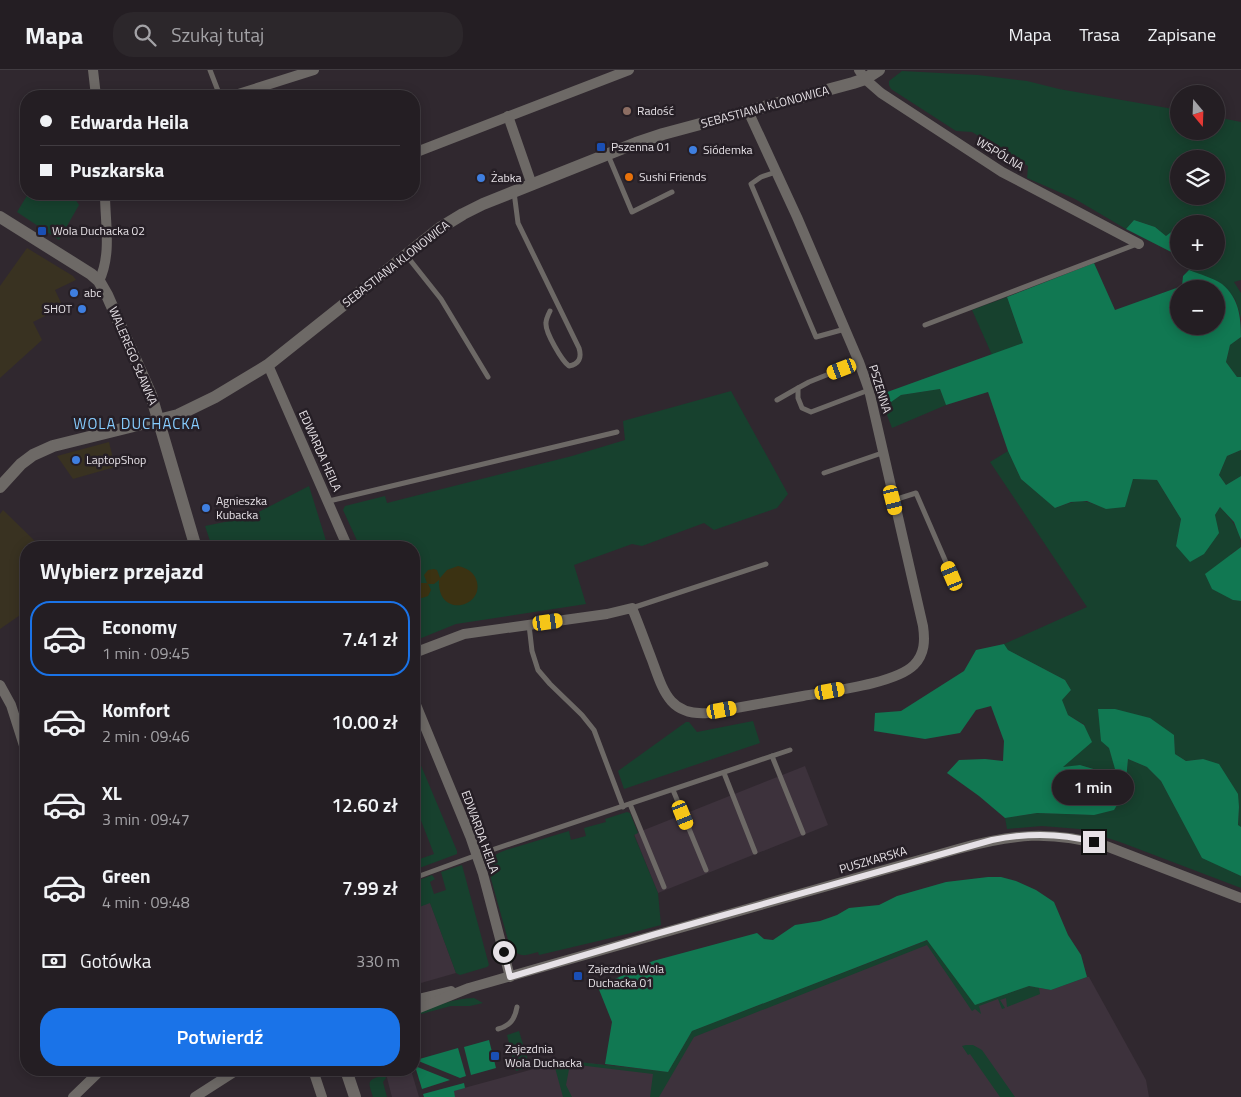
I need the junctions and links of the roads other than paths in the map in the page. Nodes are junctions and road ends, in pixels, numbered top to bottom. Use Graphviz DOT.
graph roads {
  1 [pos="94,70"];
  2 [pos="210,70"];
  3 [pos="314,70"];
  4 [pos="629,70"];
  5 [pos="879,70"];
  6 [pos="862,74"];
  7 [pos="96,90"];
  8 [pos="218,90"];
  9 [pos="251,90"];
  10 [pos="748,112"];
  11 [pos="508,116"];
  12 [pos="420,150"];
  13 [pos="608,154"];
  14 [pos="776,172"];
  15 [pos="532,185"];
  16 [pos="514,192"];
  17 [pos="672,192"];
  18 [pos="105,200"];
  19 [pos="0,217"];
  20 [pos="1139,244"];
  21 [pos="406,254"];
  22 [pos="99,281"];
  23 [pos="550,311"];
  24 [pos="925,325"];
  25 [pos="845,329"];
  26 [pos="859,362"];
  27 [pos="268,365"];
  28 [pos="488,376"];
  29 [pos="798,388"];
  30 [pos="869,390"];
  31 [pos="777,400"];
  32 [pos="159,420"];
  33 [pos="617,432"];
  34 [pos="882,453"];
  35 [pos="824,473"];
  36 [pos="0,486"];
  37 [pos="893,500"];
  38 [pos="329,501"];
  39 [pos="194,541"];
  40 [pos="345,541"];
  41 [pos="766,564"];
  42 [pos="952,576"];
  43 [pos="632,608"];
  44 [pos="529,625"];
  45 [pos="420,651"];
  46 [pos="0,685"];
  47 [pos="420,717"];
  48 [pos="20,733"];
  49 [pos="790,750"];
  50 [pos="772,756"];
  51 [pos="724,773"];
  52 [pos="673,790"];
  53 [pos="630,804"];
  54 [pos="623,807"];
  55 [pos="803,833"];
  56 [pos="755,852"];
  57 [pos="477,855"];
  58 [pos="706,870"];
  59 [pos="420,876"];
  60 [pos="664,887"];
  61 [pos="1241,898"];
  62 [pos="510,977"];
  63 [pos="469,988"];
  64 [pos="420,998"];
  65 [pos="517,1007"];
  66 [pos="420,1008"];
  67 [pos="498,1029"];
  68 [pos="95,1076"];
  69 [pos="228,1076"];
  70 [pos="315,1076"];
  71 [pos="348,1076"];
  72 [pos="74,1097"];
  73 [pos="195,1097"];
  74 [pos="322,1097"];
  75 [pos="354,1097"];
  1 -- 7 [label="street"];
  2 -- 8 [label="lane"];
  3 -- 9 [label="street"];
  4 -- 11 [label="street"];
  5 -- 6 [label="street, SEBASTIANA KLONOWICA"];
  6 -- 10 [label="street, SEBASTIANA KLONOWICA"];
  6 -- 20 [label="street, WSPÓLNA"];
  10 -- 13 [label="street, SEBASTIANA KLONOWICA"];
  10 -- 14 [label="street, PSZENNA"];
  11 -- 12 [label="street"];
  11 -- 15 [label="street"];
  13 -- 15 [label="street, SEBASTIANA KLONOWICA"];
  13 -- 17 [label="lane"];
  14 -- 25 [label="street, PSZENNA"];
  14 -- 25 [label="lane"];
  15 -- 16 [label="street, SEBASTIANA KLONOWICA"];
  16 -- 21 [label="street, SEBASTIANA KLONOWICA"];
  16 -- 23 [label="lane"];
  18 -- 22 [label="street"];
  19 -- 22 [label="street"];
  20 -- 24 [label="lane"];
  21 -- 27 [label="street, SEBASTIANA KLONOWICA"];
  21 -- 28 [label="lane"];
  22 -- 32 [label="street, WALEREGO SŁAWKA"];
  25 -- 26 [label="street, PSZENNA"];
  26 -- 29 [label="lane"];
  26 -- 30 [label="street, PSZENNA"];
  27 -- 32 [label="street, SEBASTIANA KLONOWICA"];
  27 -- 38 [label="street, EDWARDA HEILA"];
  29 -- 30 [label="lane"];
  29 -- 31 [label="lane"];
  30 -- 34 [label="street, PSZENNA"];
  32 -- 36 [label="street, SEBASTIANA KLONOWICA"];
  32 -- 39 [label="street, WALEREGO SŁAWKA"];
  33 -- 38 [label="lane"];
  34 -- 35 [label="lane"];
  34 -- 37 [label="street, PSZENNA"];
  37 -- 42 [label="lane"];
  37 -- 43 [label="street, PSZENNA"];
  38 -- 40 [label="street, EDWARDA HEILA"];
  41 -- 43 [label="lane"];
  43 -- 44 [label="street"];
  44 -- 45 [label="street"];
  44 -- 54 [label="lane"];
  46 -- 48 [label="street"];
  47 -- 57 [label="street, EDWARDA HEILA"];
  49 -- 50 [label="lane"];
  50 -- 51 [label="lane"];
  50 -- 55 [label="lane"];
  51 -- 52 [label="lane"];
  51 -- 56 [label="lane"];
  52 -- 53 [label="lane"];
  52 -- 58 [label="lane"];
  53 -- 54 [label="lane"];
  53 -- 60 [label="lane"];
  54 -- 57 [label="lane"];
  57 -- 59 [label="lane"];
  57 -- 62 [label="street, EDWARDA HEILA"];
  61 -- 62 [label="street, PUSZKARSKA"];
  62 -- 63 [label="street, PUSZKARSKA"];
  63 -- 64 [label="street"];
  63 -- 66 [label="street"];
  65 -- 67 [label="lane"];
  68 -- 72 [label="street"];
  69 -- 73 [label="street"];
  70 -- 74 [label="street"];
  71 -- 75 [label="street"];
}
